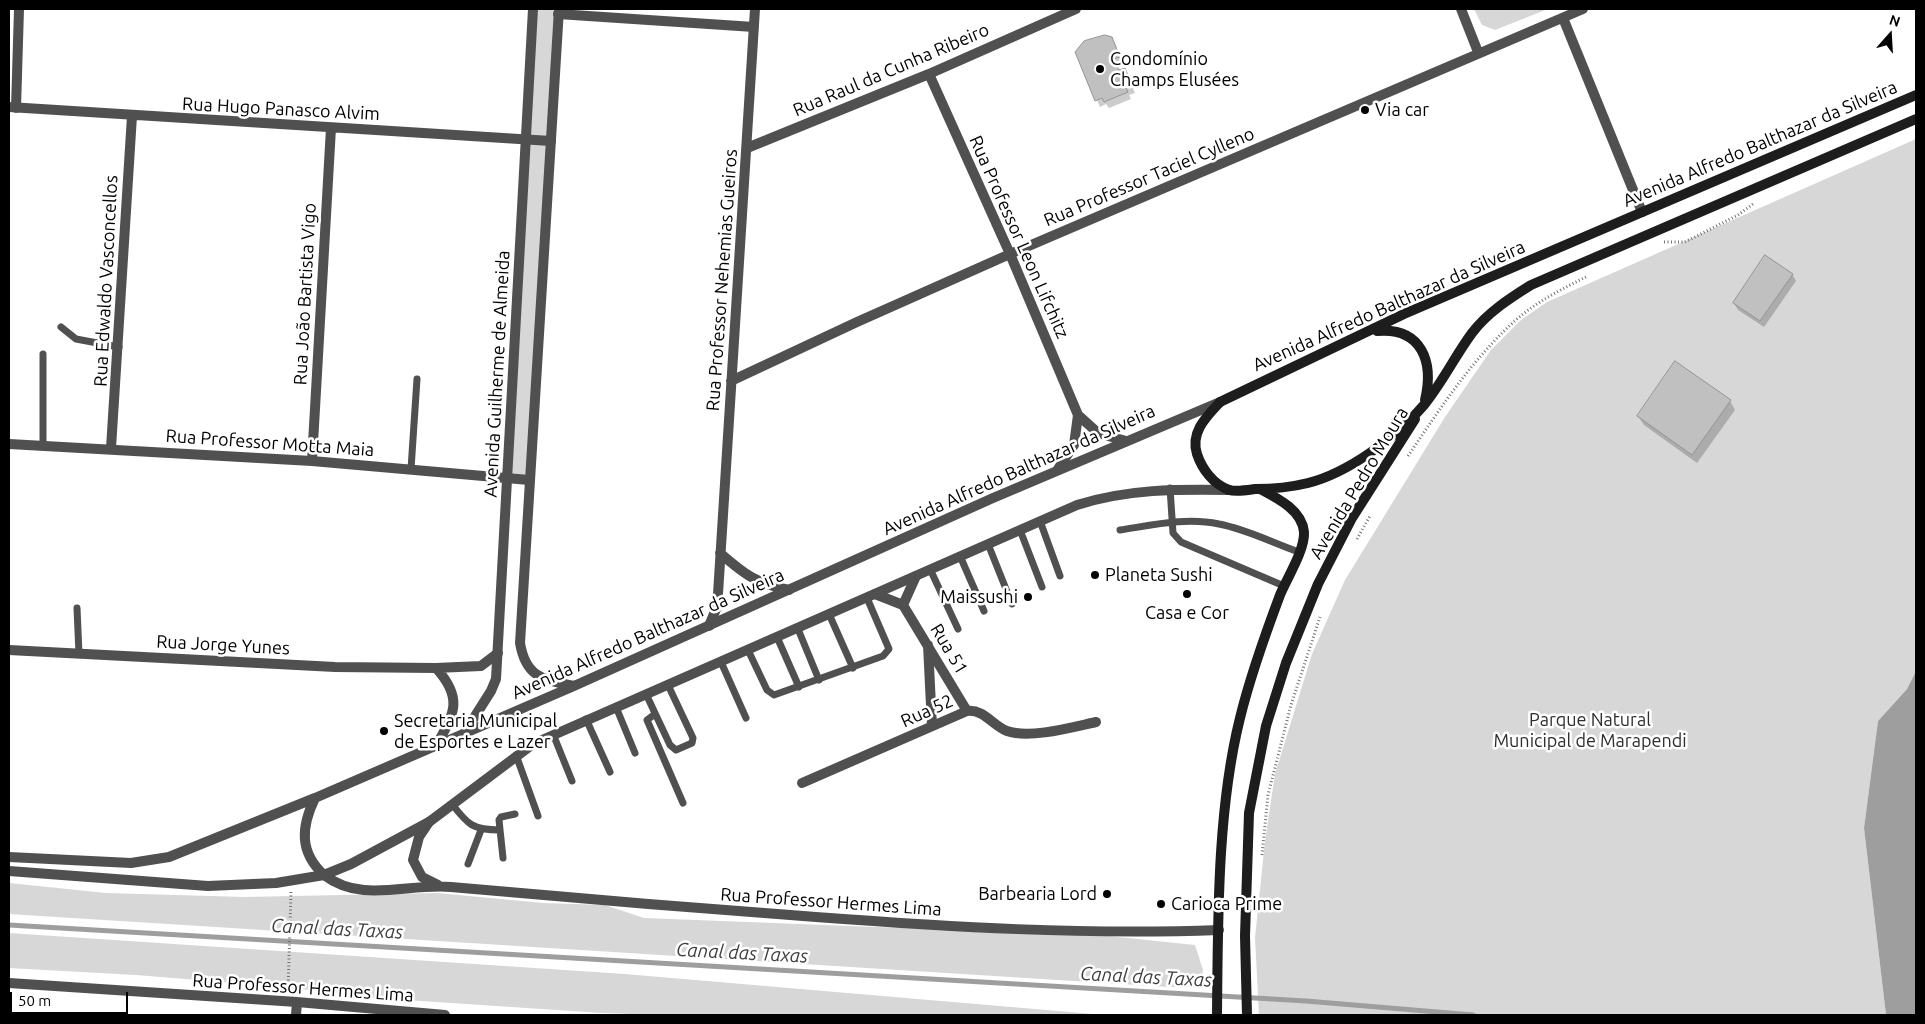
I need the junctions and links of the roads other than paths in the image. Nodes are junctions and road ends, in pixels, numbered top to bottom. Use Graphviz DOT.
graph roads {
  1 [pos="19,9"];
  2 [pos="533,9"];
  3 [pos="754,9"];
  4 [pos="1076,9"];
  5 [pos="1461,9"];
  6 [pos="1583,9"];
  7 [pos="558,12"];
  8 [pos="1562,18"];
  9 [pos="754,27"];
  10 [pos="1478,52"];
  11 [pos="929,74"];
  12 [pos="1916,95"];
  13 [pos="12,108"];
  14 [pos="132,116"];
  15 [pos="1916,119"];
  16 [pos="331,128"];
  17 [pos="526,138"];
  18 [pos="551,140"];
  19 [pos="747,148"];
  20 [pos="1642,212"];
  21 [pos="1010,254"];
  22 [pos="61,327"];
  23 [pos="1372,331"];
  24 [pos="119,347"];
  25 [pos="43,354"];
  26 [pos="417,379"];
  27 [pos="731,381"];
  28 [pos="1220,402"];
  29 [pos="1424,405"];
  30 [pos="1078,414"];
  31 [pos="1126,440"];
  32 [pos="9,444"];
  33 [pos="43,446"];
  34 [pos="111,448"];
  35 [pos="312,461"];
  36 [pos="411,469"];
  37 [pos="1058,470"];
  38 [pos="507,478"];
  39 [pos="529,480"];
  40 [pos="1170,488"];
  41 [pos="1260,489"];
  42 [pos="1230,490"];
  43 [pos="1040,521"];
  44 [pos="1172,522"];
  45 [pos="1020,530"];
  46 [pos="1120,530"];
  47 [pos="988,544"];
  48 [pos="1299,552"];
  49 [pos="720,553"];
  50 [pos="960,556"];
  51 [pos="930,569"];
  52 [pos="916,576"];
  53 [pos="1060,576"];
  54 [pos="1284,586"];
  55 [pos="1042,587"];
  56 [pos="789,590"];
  57 [pos="871,596"];
  58 [pos="1012,604"];
  59 [pos="904,605"];
  60 [pos="76,608"];
  61 [pos="984,611"];
  62 [pos="829,614"];
  63 [pos="708,626"];
  64 [pos="958,628"];
  65 [pos="798,629"];
  66 [pos="777,637"];
  67 [pos="928,644"];
  68 [pos="9,650"];
  69 [pos="748,650"];
  70 [pos="498,653"];
  71 [pos="79,654"];
  72 [pos="720,662"];
  73 [pos="436,668"];
  74 [pos="852,668"];
  75 [pos="819,680"];
  76 [pos="668,685"];
  77 [pos="574,686"];
  78 [pos="799,688"];
  79 [pos="646,694"];
  80 [pos="616,707"];
  81 [pos="967,711"];
  82 [pos="655,714"];
  83 [pos="746,718"];
  84 [pos="586,719"];
  85 [pos="1096,722"];
  86 [pos="932,726"];
  87 [pos="465,732"];
  88 [pos="554,734"];
  89 [pos="436,746"];
  90 [pos="635,752"];
  91 [pos="516,755"];
  92 [pos="610,772"];
  93 [pos="572,781"];
  94 [pos="802,783"];
  95 [pos="315,798"];
  96 [pos="452,804"];
  97 [pos="683,804"];
  98 [pos="514,814"];
  99 [pos="538,816"];
  100 [pos="429,822"];
  101 [pos="481,830"];
  102 [pos="500,830"];
  103 [pos="9,857"];
  104 [pos="503,858"];
  105 [pos="468,864"];
  106 [pos="9,871"];
  107 [pos="324,875"];
  108 [pos="442,886"];
  109 [pos="1218,935"];
  110 [pos="9,983"];
  111 [pos="292,1002"];
  112 [pos="296,1015"];
  113 [pos="445,1015"];
  114 [pos="1217,1015"];
  115 [pos="1247,1015"];
  1 -- 13 [label="street"];
  2 -- 17 [label="street, Avenida Guilherme de Almeida"];
  3 -- 9 [label="street, Rua Professor Nehemias Gueiros"];
  4 -- 11 [label="street, Rua Raul da Cunha Ribeiro"];
  5 -- 10 [label="street"];
  6 -- 8 [label="street, Rua Professor Taciel Cylleno"];
  7 -- 9 [label="street"];
  7 -- 18 [label="street"];
  8 -- 10 [label="street, Rua Professor Taciel Cylleno"];
  8 -- 20 [label="street"];
  9 -- 19 [label="street, Rua Professor Nehemias Gueiros"];
  10 -- 21 [label="street, Rua Professor Taciel Cylleno"];
  11 -- 19 [label="street, Rua Raul da Cunha Ribeiro"];
  11 -- 21 [label="street, Rua Professor Leon Lifchitz"];
  12 -- 20 [label="main road, Avenida Alfredo Balthazar da Silveira"];
  13 -- 14 [label="street, Rua Hugo Panasco Alvim"];
  14 -- 16 [label="street, Rua Hugo Panasco Alvim"];
  14 -- 24 [label="street, Rua Edwaldo Vasconcellos"];
  15 -- 29 [label="main road"];
  16 -- 17 [label="street, Rua Hugo Panasco Alvim"];
  16 -- 35 [label="street, Rua João Bartista Vigo"];
  17 -- 18 [label="street, Rua Hugo Panasco Alvim"];
  17 -- 38 [label="street, Avenida Guilherme de Almeida"];
  18 -- 39 [label="street"];
  19 -- 27 [label="street, Rua Professor Nehemias Gueiros"];
  20 -- 23 [label="main road, Avenida Alfredo Balthazar da Silveira"];
  21 -- 27 [label="street, Rua Professor Taciel Cylleno"];
  21 -- 30 [label="street, Rua Professor Leon Lifchitz"];
  22 -- 24 [label="lane"];
  23 -- 28 [label="main road, Avenida Alfredo Balthazar da Silveira"];
  23 -- 29 [label="main road"];
  24 -- 34 [label="street, Rua Edwaldo Vasconcellos"];
  25 -- 33 [label="lane"];
  26 -- 36 [label="lane"];
  27 -- 49 [label="street, Rua Professor Nehemias Gueiros"];
  28 -- 31 [label="street, Avenida Alfredo Balthazar da Silveira"];
  28 -- 42 [label="main road"];
  29 -- 41 [label="main road"];
  29 -- 115 [label="main road, Avenida Pedro Moura"];
  30 -- 31 [label="street, Rua Professor Leon Lifchitz"];
  30 -- 37 [label="street"];
  31 -- 37 [label="street, Avenida Alfredo Balthazar da Silveira"];
  32 -- 33 [label="street, Rua Professor Motta Maia"];
  33 -- 34 [label="street, Rua Professor Motta Maia"];
  34 -- 35 [label="street, Rua Professor Motta Maia"];
  35 -- 36 [label="street, Rua Professor Motta Maia"];
  36 -- 38 [label="street, Rua Professor Motta Maia"];
  37 -- 56 [label="street, Avenida Alfredo Balthazar da Silveira"];
  38 -- 39 [label="street, Rua Professor Motta Maia"];
  38 -- 70 [label="street, Avenida Guilherme de Almeida"];
  39 -- 77 [label="street"];
  40 -- 42 [label="street"];
  40 -- 43 [label="street"];
  40 -- 44 [label="lane"];
  41 -- 42 [label="main road"];
  41 -- 48 [label="main road, Avenida Pedro Moura"];
  43 -- 45 [label="street"];
  43 -- 53 [label="lane"];
  44 -- 46 [label="lane"];
  44 -- 48 [label="lane"];
  44 -- 54 [label="lane"];
  45 -- 47 [label="street"];
  45 -- 55 [label="lane"];
  47 -- 50 [label="street"];
  47 -- 58 [label="lane"];
  48 -- 54 [label="main road, Avenida Pedro Moura"];
  49 -- 56 [label="street"];
  49 -- 63 [label="street, Rua Professor Nehemias Gueiros"];
  50 -- 51 [label="street"];
  50 -- 61 [label="lane"];
  51 -- 52 [label="street"];
  51 -- 64 [label="lane"];
  52 -- 57 [label="street"];
  52 -- 59 [label="street"];
  54 -- 109 [label="main road, Avenida Pedro Moura"];
  56 -- 63 [label="street, Avenida Alfredo Balthazar da Silveira"];
  57 -- 59 [label="street"];
  57 -- 62 [label="street"];
  57 -- 74 [label="lane"];
  59 -- 67 [label="street, Rua 51"];
  60 -- 71 [label="lane"];
  62 -- 65 [label="street"];
  62 -- 74 [label="lane"];
  63 -- 77 [label="street, Avenida Alfredo Balthazar da Silveira"];
  65 -- 66 [label="street"];
  65 -- 75 [label="lane"];
  66 -- 69 [label="street"];
  66 -- 78 [label="lane"];
  67 -- 81 [label="street, Rua 51"];
  67 -- 86 [label="street"];
  68 -- 71 [label="street, Rua Jorge Yunes"];
  69 -- 72 [label="street"];
  69 -- 78 [label="lane"];
  70 -- 73 [label="street, Rua Jorge Yunes"];
  70 -- 87 [label="street, Avenida Guilherme de Almeida"];
  71 -- 73 [label="street, Rua Jorge Yunes"];
  72 -- 76 [label="street"];
  72 -- 83 [label="lane"];
  73 -- 89 [label="street"];
  74 -- 75 [label="lane"];
  75 -- 78 [label="lane"];
  76 -- 79 [label="street"];
  76 -- 82 [label="lane"];
  77 -- 87 [label="street, Avenida Alfredo Balthazar da Silveira"];
  79 -- 80 [label="street"];
  79 -- 82 [label="lane"];
  80 -- 84 [label="street"];
  80 -- 90 [label="lane"];
  81 -- 85 [label="street, Rua 52"];
  81 -- 86 [label="street, Rua 52"];
  82 -- 97 [label="lane"];
  84 -- 88 [label="street"];
  84 -- 92 [label="lane"];
  86 -- 94 [label="street, Rua 52"];
  87 -- 89 [label="street, Avenida Alfredo Balthazar da Silveira"];
  88 -- 91 [label="street"];
  88 -- 93 [label="lane"];
  89 -- 95 [label="street, Avenida Alfredo Balthazar da Silveira"];
  91 -- 96 [label="street"];
  91 -- 99 [label="lane"];
  95 -- 103 [label="street, Avenida Alfredo Balthazar da Silveira"];
  95 -- 107 [label="street"];
  96 -- 100 [label="street"];
  96 -- 101 [label="lane"];
  98 -- 102 [label="lane"];
  100 -- 107 [label="street"];
  100 -- 108 [label="street, Rua Professor Hermes Lima"];
  101 -- 102 [label="lane"];
  101 -- 105 [label="lane"];
  102 -- 104 [label="lane"];
  106 -- 107 [label="street"];
  107 -- 108 [label="street, Rua Professor Hermes Lima"];
  108 -- 109 [label="street, Rua Professor Hermes Lima"];
  109 -- 114 [label="main road, Avenida Pedro Moura"];
  110 -- 111 [label="street, Rua Professor Hermes Lima"];
  111 -- 112 [label="street"];
  111 -- 113 [label="street, Rua Professor Hermes Lima"];
}
